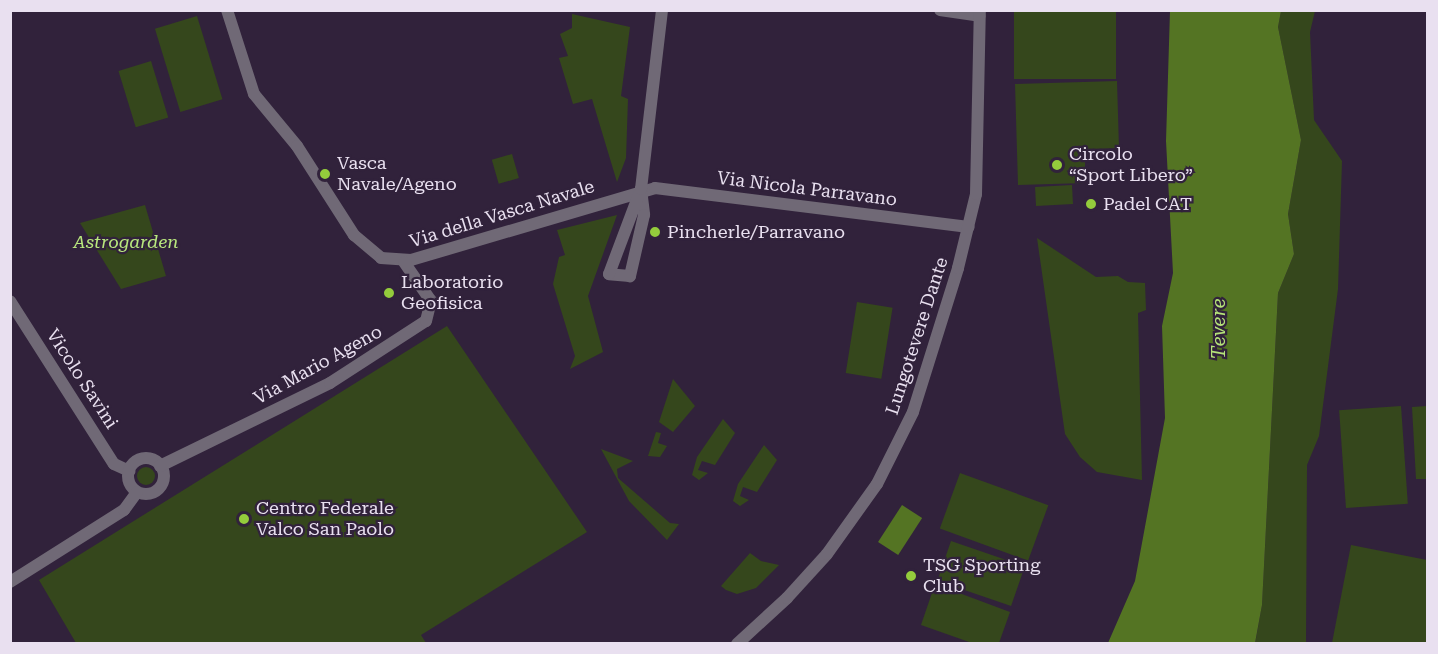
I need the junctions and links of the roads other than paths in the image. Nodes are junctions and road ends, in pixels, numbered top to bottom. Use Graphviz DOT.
graph roads {
  1 [pos="227,10"];
  2 [pos="662,10"];
  3 [pos="940,10"];
  4 [pos="980,13"];
  5 [pos="641,189"];
  6 [pos="969,227"];
  7 [pos="404,262"];
  8 [pos="10,301"];
  9 [pos="160,465"];
  10 [pos="129,471"];
  11 [pos="137,492"];
  12 [pos="10,582"];
  13 [pos="737,644"];
  1 -- 7 [label="street, Via della Vasca Navale"];
  2 -- 5 [label="street"];
  3 -- 4 [label="street, Lungotevere Dante"];
  4 -- 6 [label="street, Lungotevere Dante"];
  5 -- 5 [label="street"];
  5 -- 6 [label="street, Via Nicola Parravano"];
  5 -- 7 [label="street, Via della Vasca Navale"];
  6 -- 13 [label="street, Lungotevere Dante"];
  7 -- 9 [label="street, Via Mario Ageno"];
  8 -- 10 [label="street, Vicolo Savini"];
  9 -- 10 [label="street"];
  9 -- 11 [label="street"];
  10 -- 11 [label="street"];
  11 -- 12 [label="street"];
}
